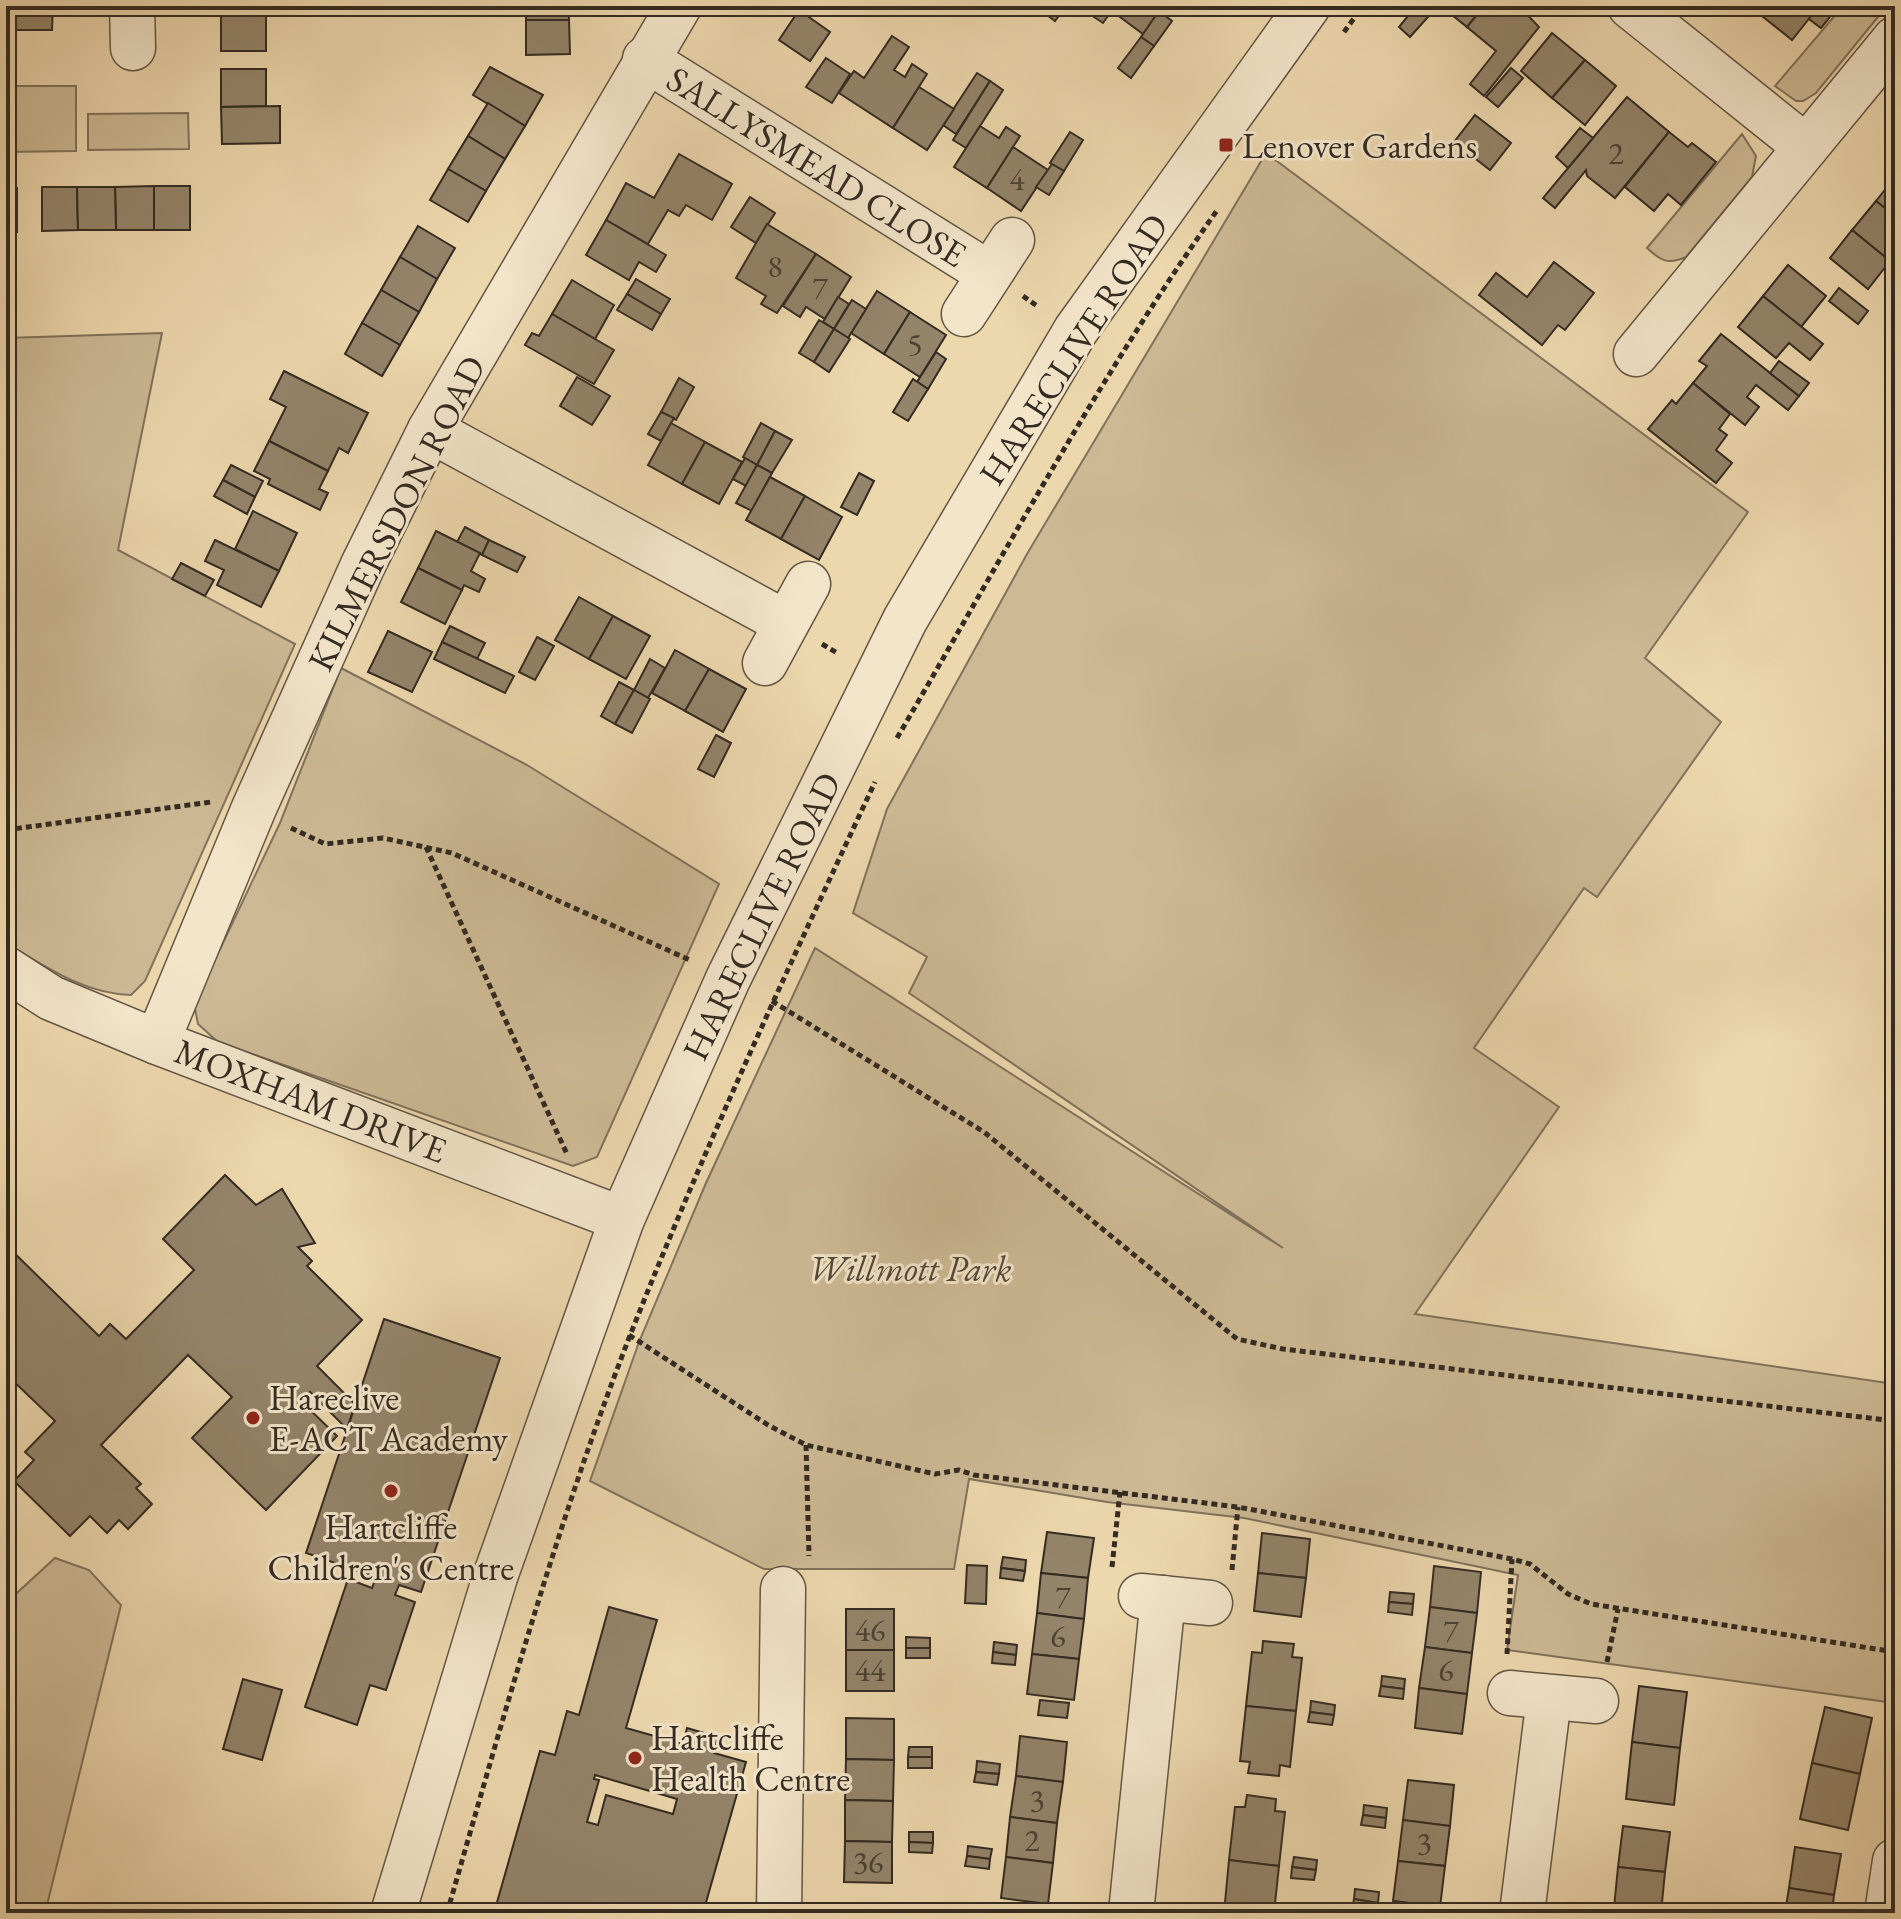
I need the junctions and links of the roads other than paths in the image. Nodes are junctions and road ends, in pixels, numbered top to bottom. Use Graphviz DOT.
graph roads {
  1 [pos="679,6"];
  2 [pos="1308,6"];
  3 [pos="1630,6"];
  4 [pos="1895,39"];
  5 [pos="645,59"];
  6 [pos="1806,147"];
  7 [pos="964,314"];
  8 [pos="1636,354"];
  9 [pos="430,430"];
  10 [pos="808,584"];
  11 [pos="786,623"];
  12 [pos="765,663"];
  13 [pos="6,969"];
  14 [pos="157,1042"];
  15 [pos="622,1219"];
  16 [pos="783,1589"];
  17 [pos="1210,1603"];
  18 [pos="1596,1701"];
  19 [pos="393,1913"];
  20 [pos="779,1913"];
  21 [pos="1131,1913"];
  22 [pos="1522,1913"];
  1 -- 5 [label="street, KILMERSDON ROAD"];
  2 -- 15 [label="street, HARECLIVE ROAD"];
  3 -- 6 [label="street"];
  4 -- 6 [label="street"];
  5 -- 7 [label="street, SALLYSMEAD CLOSE"];
  5 -- 9 [label="street, KILMERSDON ROAD"];
  6 -- 8 [label="street"];
  9 -- 11 [label="street"];
  9 -- 14 [label="street, KILMERSDON ROAD"];
  10 -- 11 [label="street"];
  11 -- 12 [label="street"];
  13 -- 14 [label="street, MOXHAM DRIVE"];
  14 -- 15 [label="street, MOXHAM DRIVE"];
  15 -- 19 [label="street, HARECLIVE ROAD"];
  16 -- 20 [label="street"];
  17 -- 21 [label="street"];
  18 -- 22 [label="street"];
}
